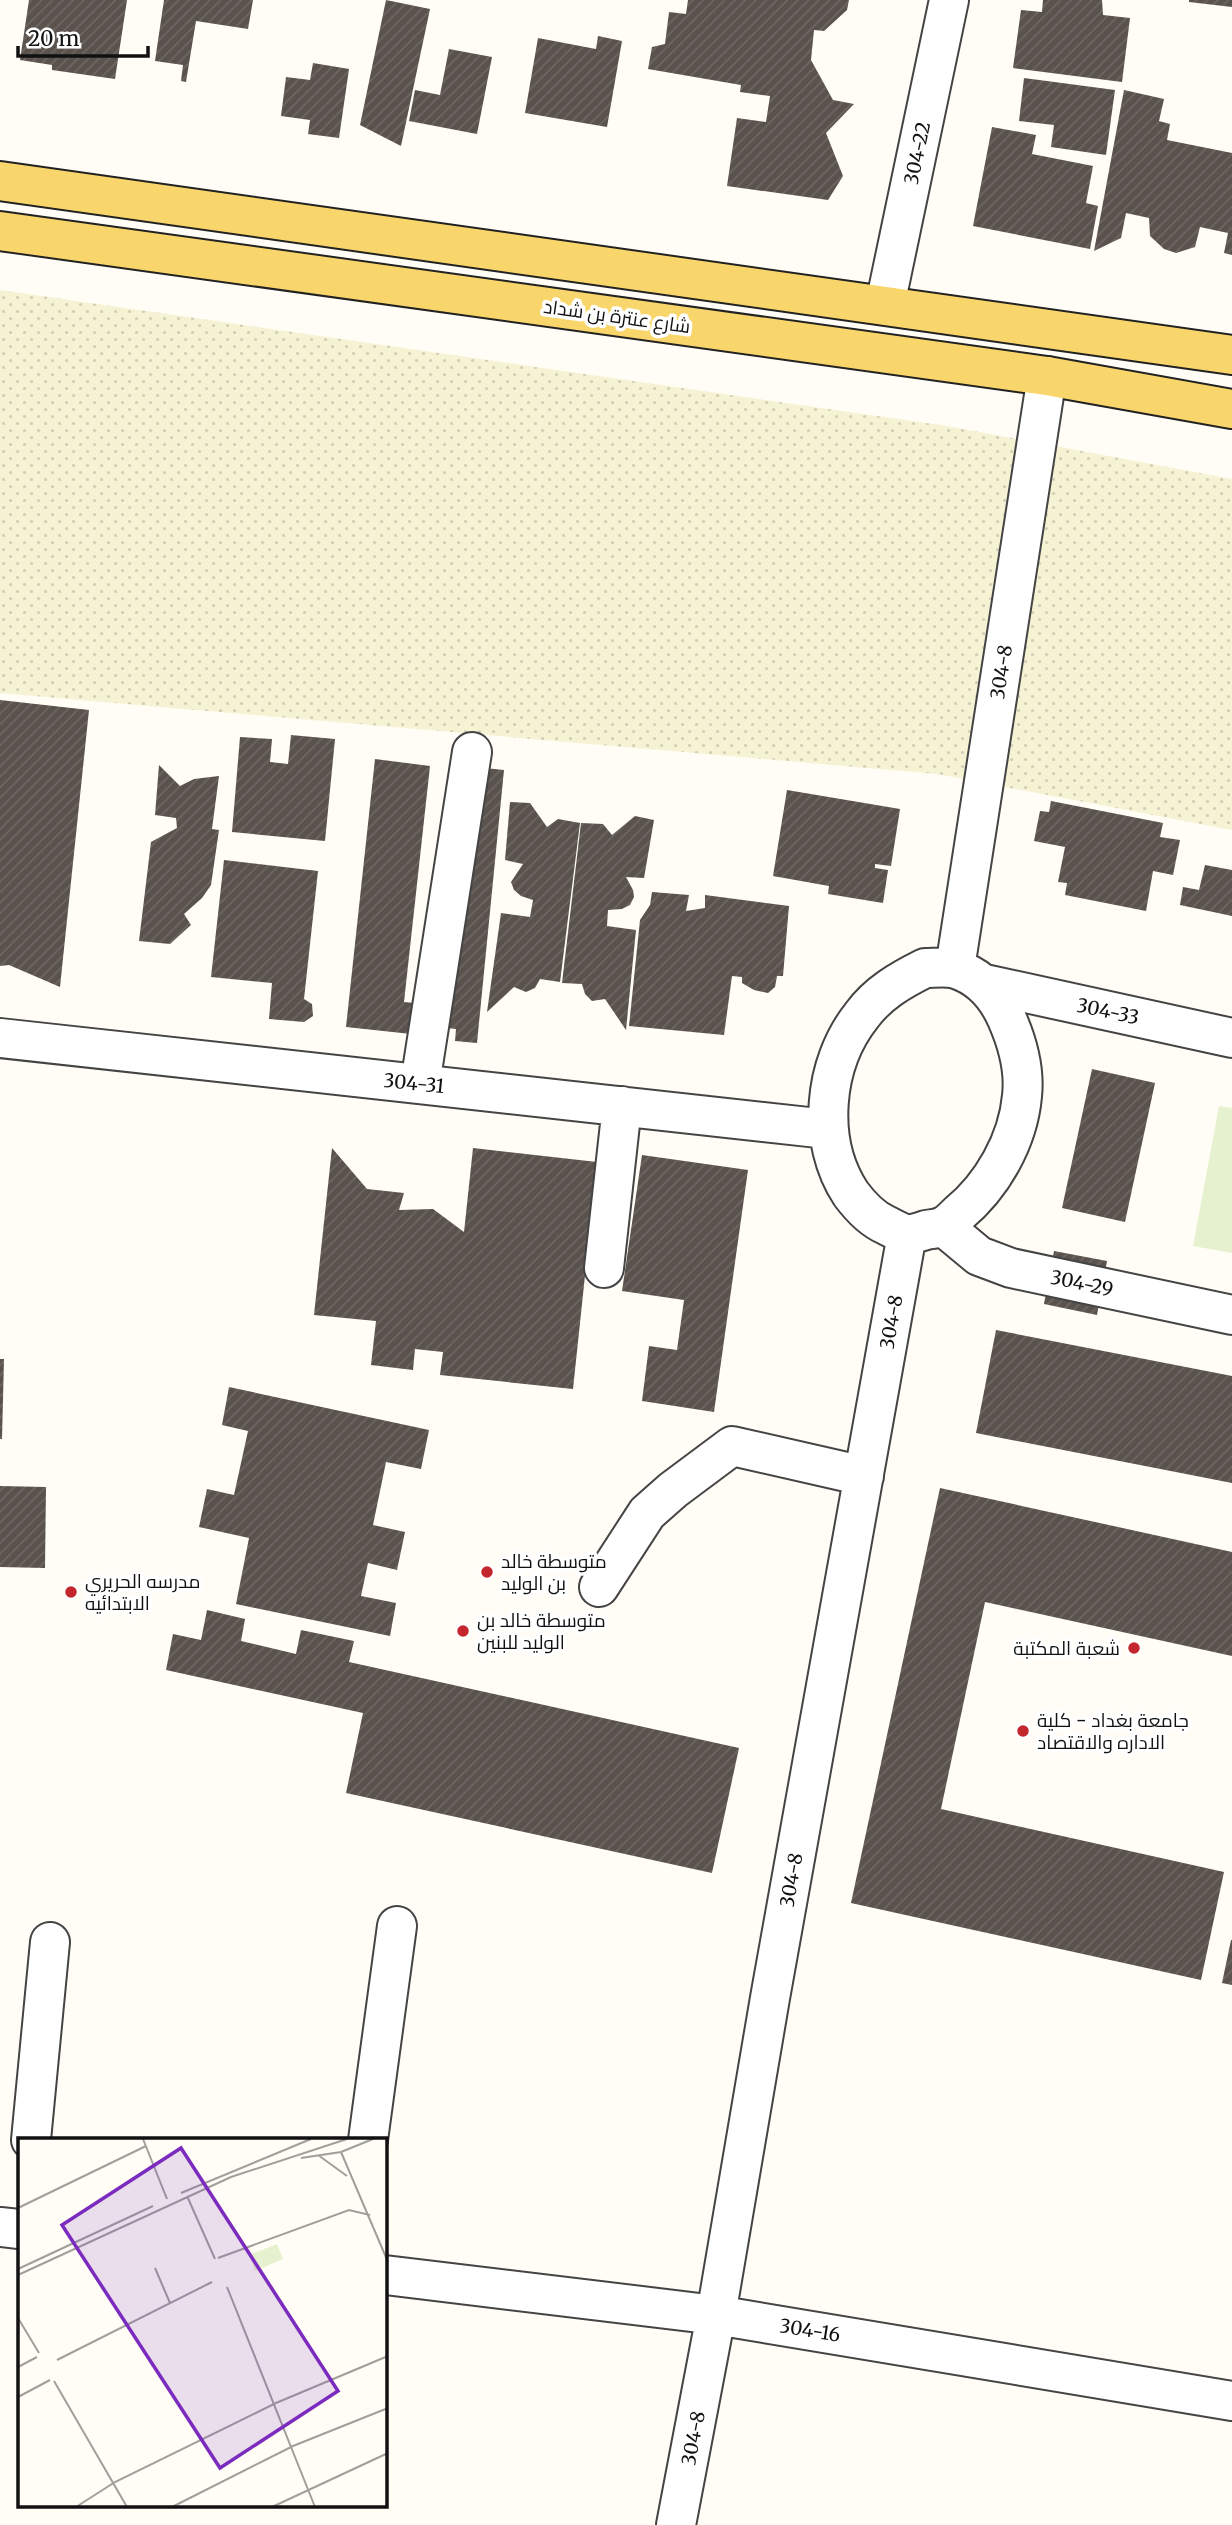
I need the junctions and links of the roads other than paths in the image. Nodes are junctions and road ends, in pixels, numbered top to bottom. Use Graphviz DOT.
graph roads {
  1 [pos="949,0"];
  2 [pos="0,181"];
  3 [pos="0,231"];
  4 [pos="885,305"];
  5 [pos="1232,355"];
  6 [pos="1048,376"];
  7 [pos="1232,409"];
  8 [pos="472,752"];
  9 [pos="970,976"];
  10 [pos="0,1038"];
  11 [pos="1232,1038"];
  12 [pos="419,1084"];
  13 [pos="622,1106"];
  14 [pos="827,1129"];
  15 [pos="944,1227"];
  16 [pos="907,1234"];
  17 [pos="604,1268"];
  18 [pos="1232,1314"];
  19 [pos="864,1476"];
  20 [pos="599,1587"];
  21 [pos="397,1926"];
  22 [pos="50,1942"];
  23 [pos="31,2138"];
  24 [pos="368,2138"];
  25 [pos="0,2227"];
  26 [pos="18,2230"];
  27 [pos="387,2274"];
  28 [pos="716,2315"];
  29 [pos="1232,2401"];
  30 [pos="676,2525"];
  1 -- 4 [label="street, 304-22"];
  2 -- 4 [label="main road"];
  3 -- 6 [label="main road, شارع عنترة بن شداد"];
  4 -- 5 [label="main road"];
  6 -- 7 [label="main road, شارع عنترة بن شداد"];
  6 -- 9 [label="street, 304-8"];
  8 -- 12 [label="street"];
  9 -- 11 [label="street, 304-33"];
  9 -- 14 [label="street"];
  9 -- 15 [label="street"];
  10 -- 12 [label="street, 304-31"];
  12 -- 13 [label="street, 304-31"];
  13 -- 14 [label="street, 304-31"];
  13 -- 17 [label="street"];
  14 -- 16 [label="street"];
  15 -- 16 [label="street"];
  15 -- 18 [label="street, 304-29"];
  16 -- 19 [label="street, 304-8"];
  19 -- 20 [label="street"];
  19 -- 28 [label="street, 304-8"];
  21 -- 24 [label="street"];
  22 -- 23 [label="street"];
  25 -- 26 [label="street"];
  27 -- 28 [label="street, 304-16"];
  28 -- 29 [label="street, 304-16"];
  28 -- 30 [label="street, 304-8"];
}
